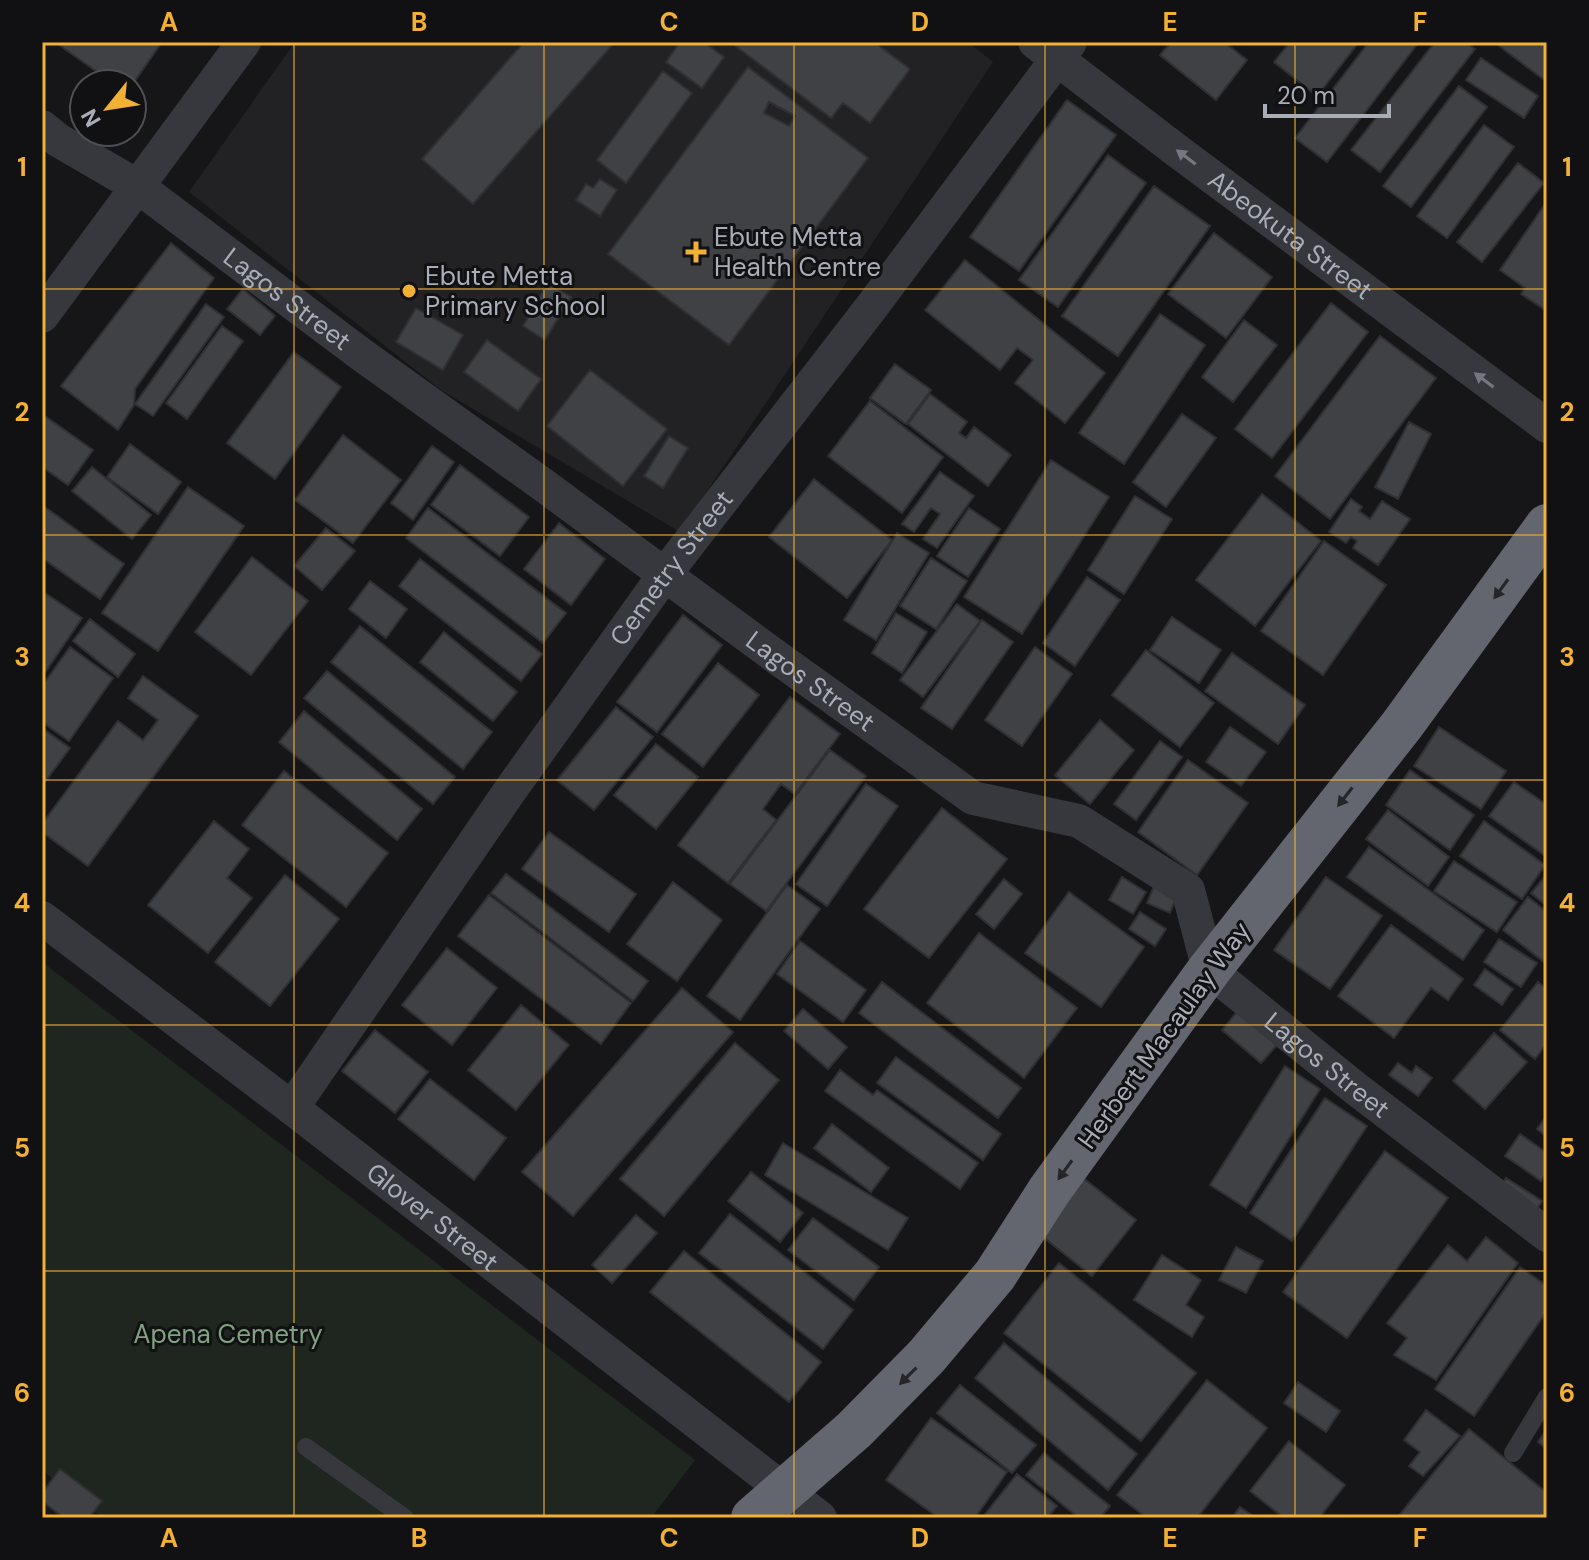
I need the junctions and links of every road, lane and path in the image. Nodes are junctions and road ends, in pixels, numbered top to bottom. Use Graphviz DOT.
graph roads {
  1 [pos="244,42"];
  2 [pos="1054,48"];
  3 [pos="42,127"];
  4 [pos="137,186"];
  5 [pos="42,316"];
  6 [pos="1547,426"];
  7 [pos="1547,526"];
  8 [pos="665,574"];
  9 [pos="42,918"];
  10 [pos="1209,970"];
  11 [pos="292,1108"];
  12 [pos="1547,1235"];
  13 [pos="1547,1397"];
  14 [pos="306,1447"];
  15 [pos="1513,1453"];
  16 [pos="786,1491"];
  17 [pos="405,1518"];
  18 [pos="753,1518"];
  19 [pos="820,1518"];
  1 -- 4 [label="street"];
  6 -- 2 [label="street, Abeokuta Street, one-way"];
  2 -- 8 [label="street, Cemetry Street"];
  3 -- 4 [label="street, Lagos Street"];
  4 -- 5 [label="street"];
  4 -- 8 [label="street, Lagos Street"];
  7 -- 10 [label="highway, Herbert Macaulay Way, one-way"];
  8 -- 10 [label="street, Lagos Street"];
  8 -- 11 [label="street, Cemetry Street"];
  9 -- 11 [label="street, Glover Street"];
  10 -- 12 [label="street, Lagos Street"];
  10 -- 16 [label="highway, Herbert Macaulay Way, one-way"];
  11 -- 16 [label="street, Glover Street"];
  13 -- 15 [label="lane"];
  14 -- 17 [label="lane"];
  16 -- 18 [label="highway, Herbert Macaulay Way"];
  16 -- 19 [label="street, Glover Street"];
}
